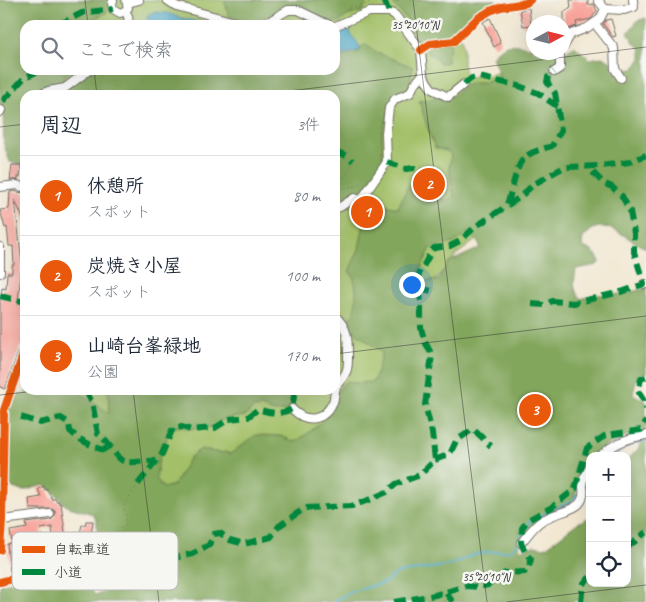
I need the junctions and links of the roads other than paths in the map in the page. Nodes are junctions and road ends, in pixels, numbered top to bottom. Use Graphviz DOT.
graph roads {
  1 [pos="113,0"];
  2 [pos="140,0"];
  3 [pos="167,0"];
  4 [pos="530,0"];
  5 [pos="598,0"];
  6 [pos="633,0"];
  7 [pos="126,5"];
  8 [pos="605,9"];
  9 [pos="128,20"];
  10 [pos="228,20"];
  11 [pos="271,20"];
  12 [pos="319,20"];
  13 [pos="595,24"];
  14 [pos="340,26"];
  15 [pos="571,34"];
  16 [pos="421,50"];
  17 [pos="560,60"];
  18 [pos="554,72"];
  19 [pos="423,74"];
  20 [pos="83,75"];
  21 [pos="621,78"];
  22 [pos="464,84"];
  23 [pos="54,90"];
  24 [pos="0,187"];
  25 [pos="20,187"];
  26 [pos="340,207"];
  27 [pos="0,247"];
  28 [pos="0,273"];
  29 [pos="340,323"];
  30 [pos="20,374"];
  31 [pos="340,381"];
  32 [pos="335,395"];
  33 [pos="2,409"];
  34 [pos="292,409"];
  35 [pos="646,435"];
  36 [pos="604,452"];
  37 [pos="586,474"];
  38 [pos="50,514"];
  39 [pos="2,520"];
  40 [pos="521,543"];
  41 [pos="0,550"];
  1 -- 7 [label="street"];
  2 -- 7 [label="street"];
  3 -- 10 [label="street"];
  4 -- 16 [label="street"];
  5 -- 8 [label="street"];
  6 -- 8 [label="street"];
  7 -- 9 [label="street"];
  8 -- 13 [label="street"];
  11 -- 12 [label="street"];
  13 -- 15 [label="street"];
  13 -- 21 [label="street"];
  14 -- 16 [label="street"];
  16 -- 19 [label="street"];
  17 -- 18 [label="street"];
  19 -- 22 [label="street"];
  19 -- 26 [label="street"];
  20 -- 23 [label="street"];
  24 -- 25 [label="street"];
  27 -- 28 [label="street"];
  29 -- 31 [label="street"];
  30 -- 33 [label="street"];
  32 -- 34 [label="street"];
  33 -- 39 [label="street"];
  35 -- 36 [label="street"];
  37 -- 40 [label="street"];
  38 -- 39 [label="street"];
  39 -- 41 [label="street"];
}
